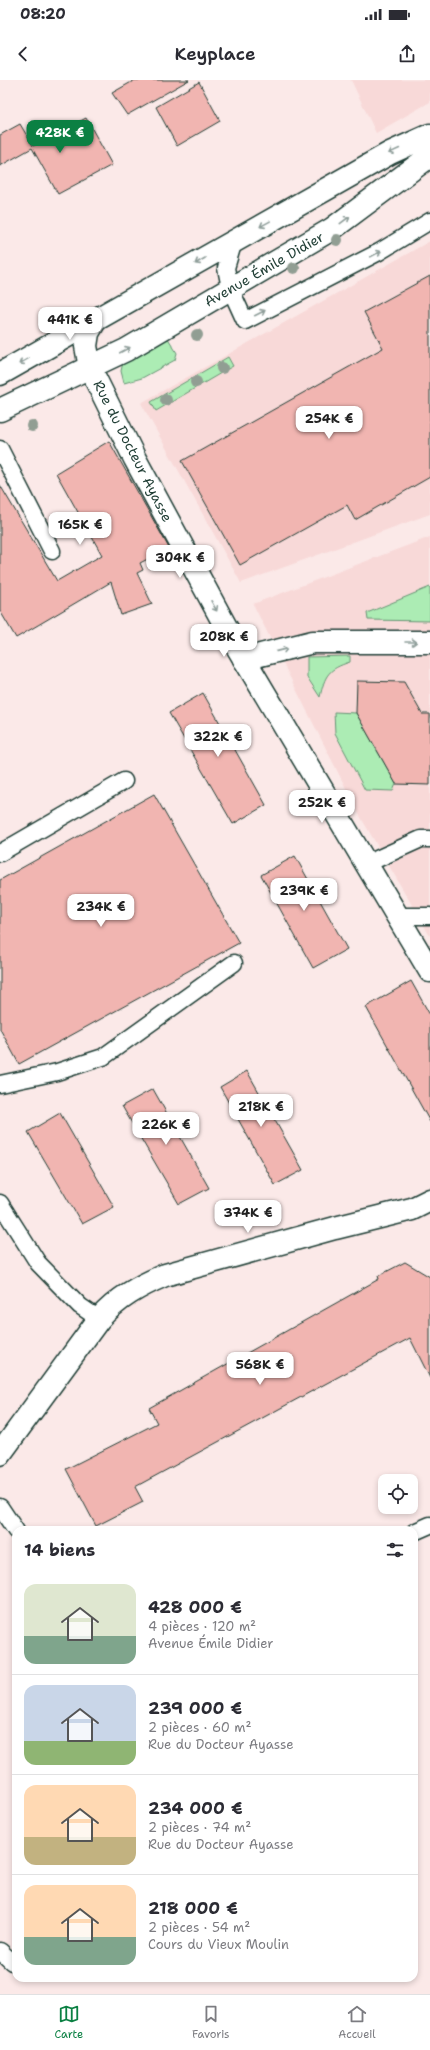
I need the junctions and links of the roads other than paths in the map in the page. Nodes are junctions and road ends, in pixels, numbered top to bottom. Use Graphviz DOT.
graph roads {
  1 [pos="430,136"];
  2 [pos="430,156"];
  3 [pos="430,222"];
  4 [pos="234,241"];
  5 [pos="230,288"];
  6 [pos="95,321"];
  7 [pos="90,368"];
  8 [pos="0,374"];
  9 [pos="0,410"];
  10 [pos="0,449"];
  11 [pos="52,551"];
  12 [pos="430,642"];
  13 [pos="244,659"];
  14 [pos="124,781"];
  15 [pos="430,839"];
  16 [pos="0,853"];
  17 [pos="366,864"];
  18 [pos="397,916"];
  19 [pos="430,916"];
  20 [pos="234,963"];
  21 [pos="430,971"];
  22 [pos="0,1084"];
  23 [pos="430,1200"];
  24 [pos="0,1204"];
  25 [pos="99,1320"];
  26 [pos="0,1454"];
  27 [pos="0,1507"];
  28 [pos="430,1524"];
  29 [pos="13,1526"];
  30 [pos="418,1530"];
  31 [pos="0,1951"];
  32 [pos="12,1962"];
  1 -- 4 [label="street, one-way"];
  5 -- 2 [label="street, Avenue Émile Didier, one-way"];
  5 -- 3 [label="lane, one-way"];
  4 -- 5 [label="lane"];
  4 -- 6 [label="street, one-way"];
  7 -- 5 [label="street, Avenue Émile Didier, one-way"];
  6 -- 7 [label="street, Rue du Docteur Ayasse"];
  6 -- 8 [label="street, one-way"];
  7 -- 9 [label="street, Avenue Émile Didier"];
  7 -- 13 [label="street, Rue du Docteur Ayasse, one-way"];
  10 -- 11 [label="lane"];
  13 -- 12 [label="street, one-way"];
  13 -- 17 [label="street, Rue du Docteur Ayasse"];
  14 -- 16 [label="lane"];
  15 -- 17 [label="lane"];
  17 -- 18 [label="street, Rue du Docteur Ayasse"];
  18 -- 19 [label="lane"];
  18 -- 21 [label="street, Rue du Docteur Ayasse"];
  20 -- 22 [label="lane"];
  23 -- 25 [label="street"];
  24 -- 25 [label="lane"];
  25 -- 26 [label="street"];
  27 -- 29 [label="lane"];
  28 -- 30 [label="lane"];
  31 -- 32 [label="lane"];
}
